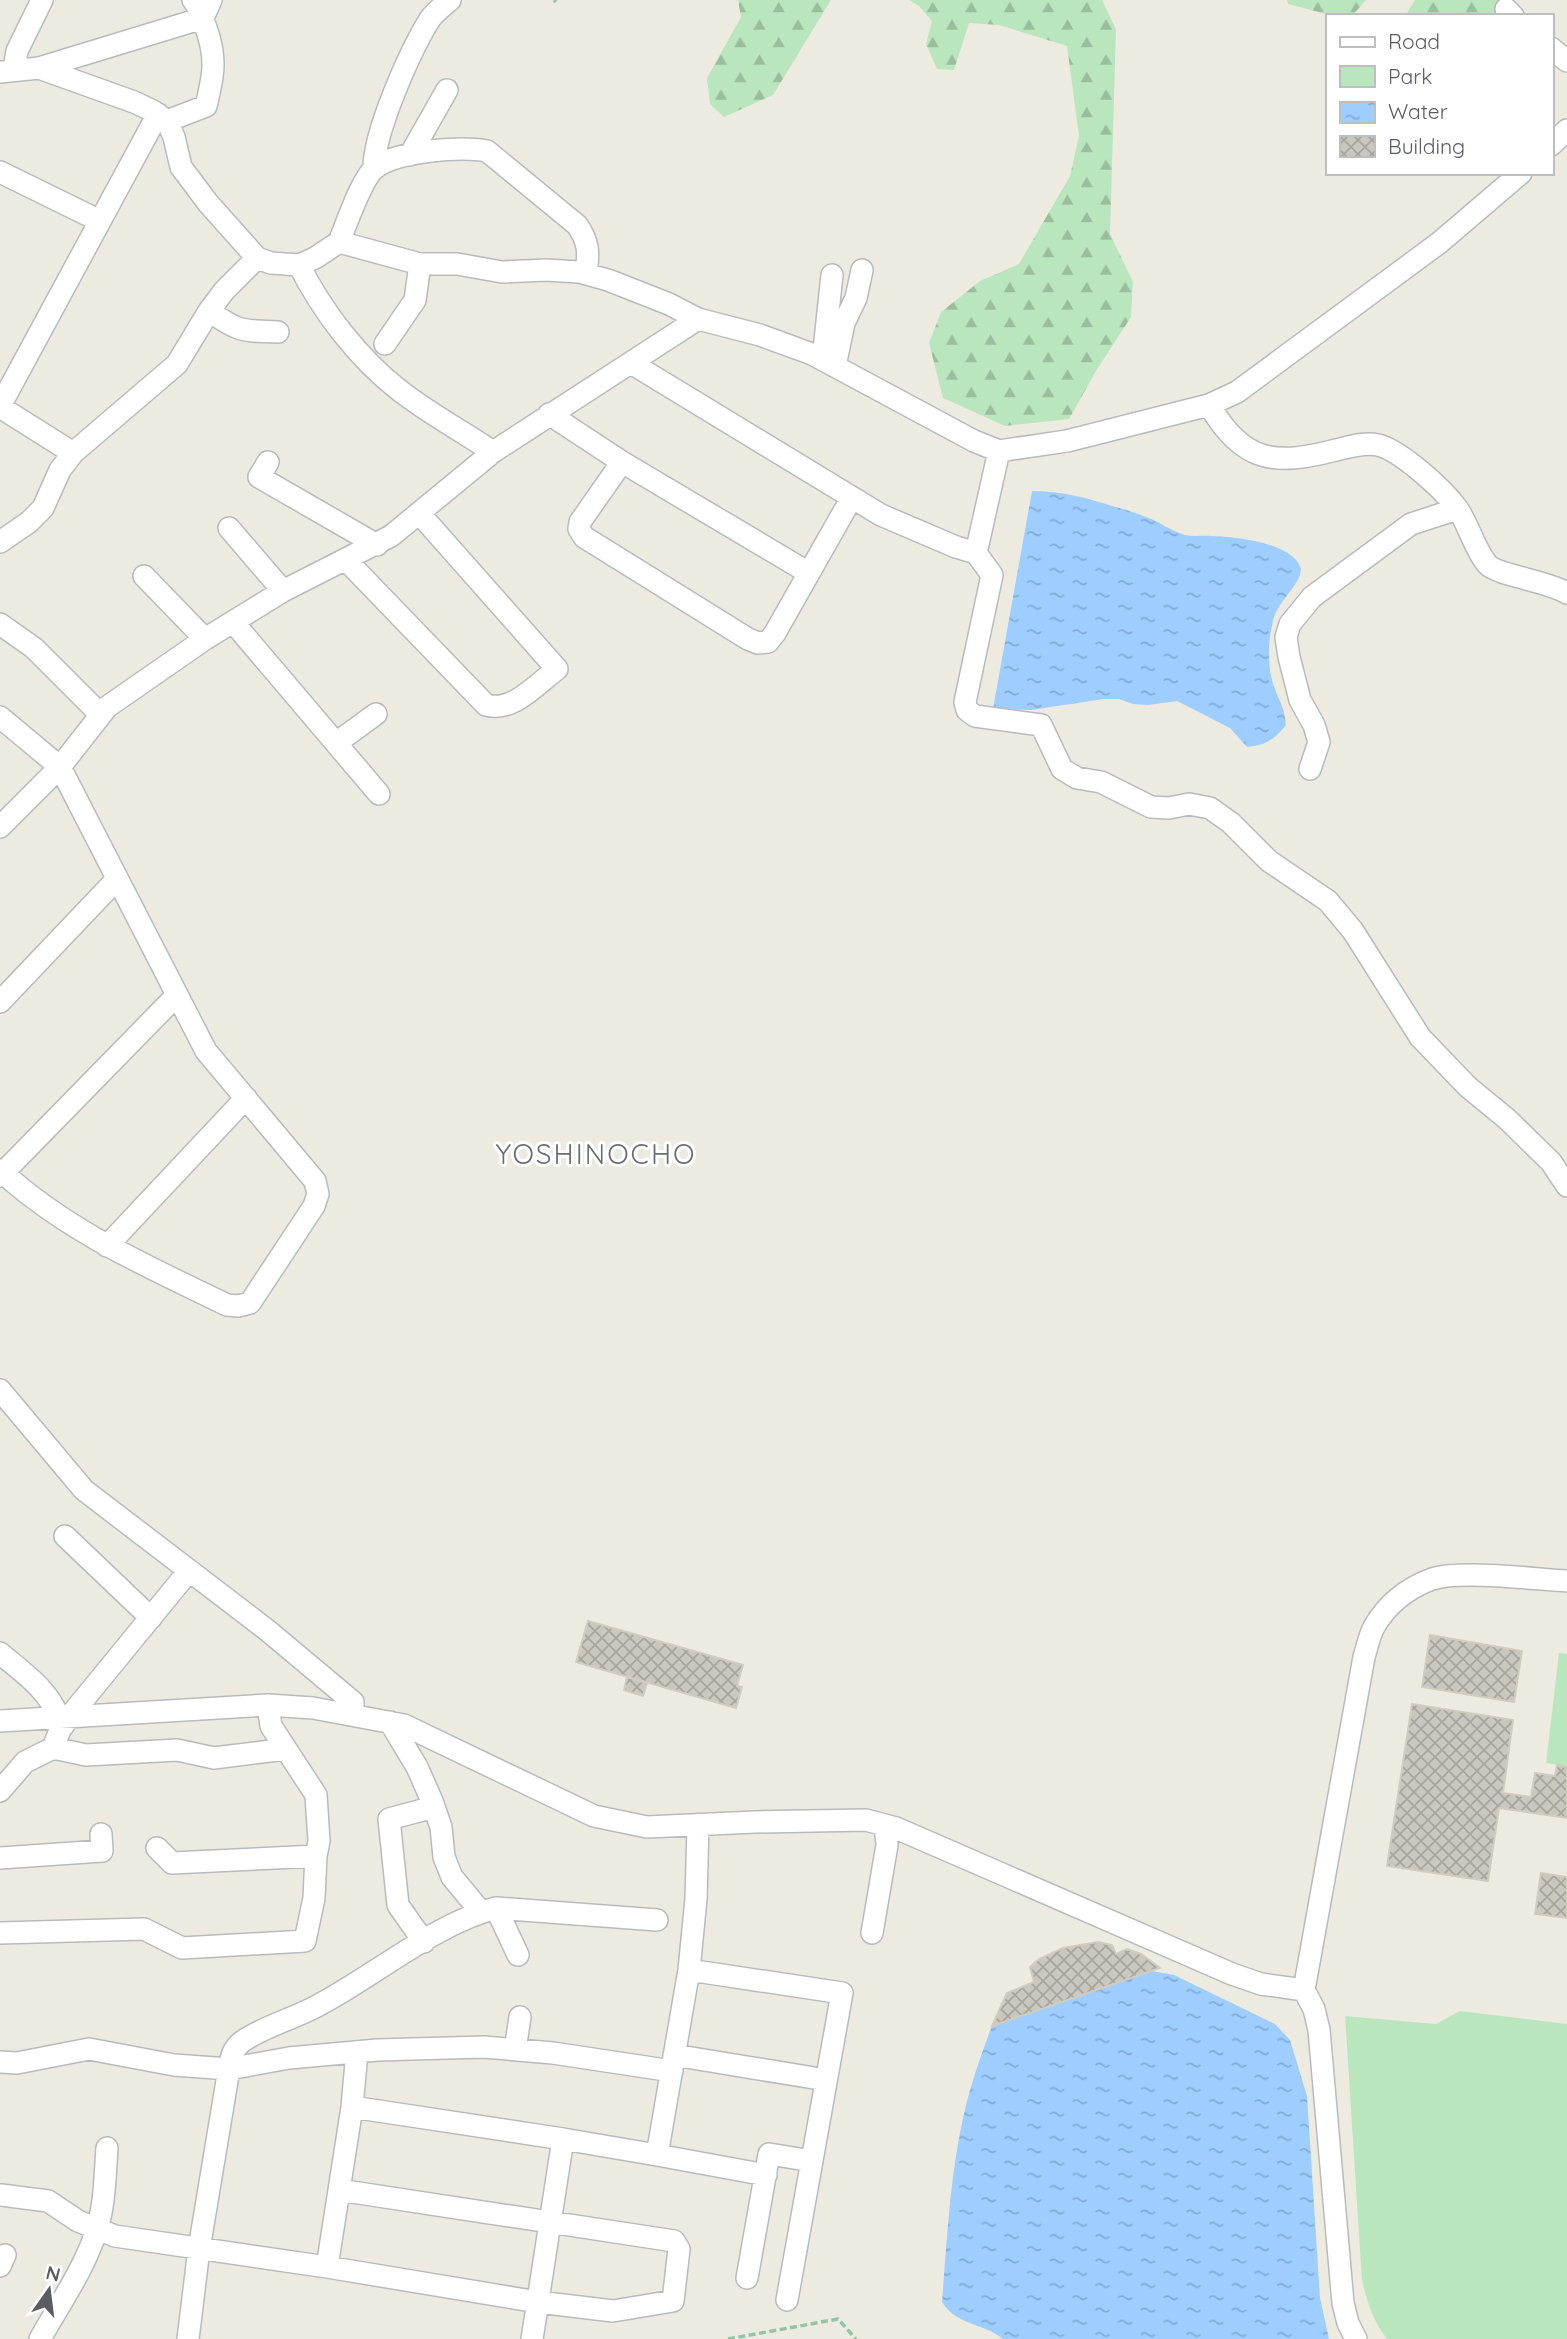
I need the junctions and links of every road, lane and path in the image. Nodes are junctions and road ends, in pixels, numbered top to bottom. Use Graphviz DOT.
graph roads {
  1 [pos="42,0"];
  2 [pos="450,0"];
  3 [pos="202,6"];
  4 [pos="1553,50"];
  5 [pos="1567,61"];
  6 [pos="38,68"];
  7 [pos="7,71"];
  8 [pos="447,90"];
  9 [pos="162,118"];
  10 [pos="1567,130"];
  11 [pos="1553,143"];
  12 [pos="410,155"];
  13 [pos="374,169"];
  14 [pos="0,172"];
  15 [pos="1519,175"];
  16 [pos="100,221"];
  17 [pos="339,242"];
  18 [pos="257,258"];
  19 [pos="420,264"];
  20 [pos="299,265"];
  21 [pos="862,270"];
  22 [pos="586,274"];
  23 [pos="832,275"];
  24 [pos="209,311"];
  25 [pos="698,319"];
  26 [pos="278,332"];
  27 [pos="385,344"];
  28 [pos="631,363"];
  29 [pos="829,363"];
  30 [pos="1209,405"];
  31 [pos="0,407"];
  32 [pos="549,414"];
  33 [pos="999,451"];
  34 [pos="493,452"];
  35 [pos="73,453"];
  36 [pos="268,462"];
  37 [pos="622,462"];
  38 [pos="851,499"];
  39 [pos="1457,509"];
  40 [pos="419,513"];
  41 [pos="229,528"];
  42 [pos="0,542"];
  43 [pos="377,545"];
  44 [pos="976,553"];
  45 [pos="345,560"];
  46 [pos="809,573"];
  47 [pos="144,576"];
  48 [pos="283,591"];
  49 [pos="1567,593"];
  50 [pos="233,622"];
  51 [pos="0,624"];
  52 [pos="205,639"];
  53 [pos="376,714"];
  54 [pos="101,715"];
  55 [pos="0,717"];
  56 [pos="336,743"];
  57 [pos="60,767"];
  58 [pos="1310,769"];
  59 [pos="379,794"];
  60 [pos="0,827"];
  61 [pos="117,879"];
  62 [pos="177,995"];
  63 [pos="0,1002"];
  64 [pos="246,1098"];
  65 [pos="1,1173"];
  66 [pos="1567,1186"];
  67 [pos="107,1246"];
  68 [pos="0,1390"];
  69 [pos="65,1536"];
  70 [pos="188,1572"];
  71 [pos="1567,1581"];
  72 [pos="151,1618"];
  73 [pos="0,1653"];
  74 [pos="268,1705"];
  75 [pos="353,1715"];
  76 [pos="64,1716"];
  77 [pos="0,1721"];
  78 [pos="390,1722"];
  79 [pos="53,1748"];
  80 [pos="286,1749"];
  81 [pos="0,1791"];
  82 [pos="434,1807"];
  83 [pos="885,1825"];
  84 [pos="698,1826"];
  85 [pos="101,1834"];
  86 [pos="157,1848"];
  87 [pos="316,1856"];
  88 [pos="0,1858"];
  89 [pos="489,1910"];
  90 [pos="657,1920"];
  91 [pos="0,1933"];
  92 [pos="872,1933"];
  93 [pos="424,1942"];
  94 [pos="518,1955"];
  95 [pos="689,1970"];
  96 [pos="1304,1990"];
  97 [pos="520,2017"];
  98 [pos="515,2050"];
  99 [pos="357,2052"];
  100 [pos="0,2062"];
  101 [pos="673,2063"];
  102 [pos="229,2069"];
  103 [pos="826,2080"];
  104 [pos="352,2107"];
  105 [pos="563,2139"];
  106 [pos="107,2148"];
  107 [pos="657,2155"];
  108 [pos="812,2161"];
  109 [pos="766,2175"];
  110 [pos="339,2190"];
  111 [pos="1,2195"];
  112 [pos="550,2223"];
  113 [pos="97,2229"];
  114 [pos="200,2249"];
  115 [pos="327,2267"];
  116 [pos="747,2278"];
  117 [pos="787,2300"];
  118 [pos="538,2302"];
  119 [pos="40,2339"];
  120 [pos="188,2339"];
  121 [pos="532,2339"];
  122 [pos="728,2339"];
  123 [pos="856,2339"];
  124 [pos="1356,2339"];
  1 -- 7 [label="street"];
  2 -- 13 [label="street"];
  3 -- 6 [label="street"];
  3 -- 9 [label="street"];
  4 -- 5 [label="street"];
  6 -- 7 [label="street"];
  6 -- 9 [label="street"];
  8 -- 12 [label="street"];
  9 -- 16 [label="street"];
  9 -- 18 [label="street"];
  10 -- 11 [label="street"];
  12 -- 13 [label="street"];
  12 -- 22 [label="street"];
  13 -- 17 [label="street"];
  14 -- 16 [label="street"];
  15 -- 30 [label="street"];
  16 -- 31 [label="street"];
  17 -- 19 [label="street"];
  17 -- 20 [label="street"];
  18 -- 20 [label="street"];
  18 -- 24 [label="street"];
  19 -- 22 [label="street"];
  19 -- 27 [label="street"];
  20 -- 34 [label="street"];
  21 -- 29 [label="street"];
  22 -- 25 [label="street"];
  23 -- 29 [label="street"];
  24 -- 26 [label="street"];
  24 -- 35 [label="street"];
  25 -- 28 [label="street"];
  25 -- 29 [label="street"];
  28 -- 32 [label="street"];
  28 -- 38 [label="street"];
  29 -- 33 [label="street"];
  30 -- 33 [label="street"];
  30 -- 39 [label="street"];
  31 -- 35 [label="street"];
  32 -- 34 [label="street"];
  32 -- 37 [label="street"];
  33 -- 44 [label="street"];
  34 -- 40 [label="street"];
  35 -- 42 [label="street"];
  36 -- 43 [label="street"];
  37 -- 46 [label="street"];
  37 -- 46 [label="street"];
  38 -- 44 [label="street"];
  38 -- 46 [label="street"];
  39 -- 49 [label="street"];
  39 -- 58 [label="street"];
  40 -- 43 [label="street"];
  40 -- 45 [label="street"];
  41 -- 48 [label="street"];
  43 -- 45 [label="street"];
  44 -- 66 [label="street"];
  45 -- 48 [label="street"];
  47 -- 52 [label="street"];
  48 -- 50 [label="street"];
  50 -- 52 [label="street"];
  50 -- 56 [label="street"];
  51 -- 54 [label="street"];
  52 -- 54 [label="street"];
  53 -- 56 [label="street"];
  54 -- 57 [label="street"];
  55 -- 57 [label="street"];
  56 -- 59 [label="street"];
  57 -- 60 [label="street"];
  57 -- 61 [label="street"];
  61 -- 62 [label="street"];
  61 -- 63 [label="street"];
  62 -- 64 [label="street"];
  62 -- 65 [label="street"];
  64 -- 67 [label="street"];
  64 -- 67 [label="street"];
  65 -- 67 [label="street"];
  68 -- 70 [label="street"];
  69 -- 72 [label="street"];
  70 -- 72 [label="street"];
  70 -- 75 [label="street"];
  71 -- 96 [label="street"];
  72 -- 76 [label="street"];
  73 -- 76 [label="street"];
  74 -- 75 [label="street"];
  74 -- 76 [label="street"];
  74 -- 80 [label="street"];
  75 -- 78 [label="street"];
  76 -- 77 [label="street"];
  76 -- 79 [label="street"];
  78 -- 82 [label="street"];
  78 -- 84 [label="street"];
  79 -- 80 [label="street"];
  79 -- 81 [label="street"];
  80 -- 87 [label="street"];
  82 -- 89 [label="street"];
  82 -- 93 [label="street"];
  83 -- 84 [label="street"];
  83 -- 92 [label="street"];
  83 -- 96 [label="street"];
  84 -- 95 [label="street"];
  85 -- 88 [label="street"];
  86 -- 87 [label="street"];
  87 -- 91 [label="street"];
  89 -- 90 [label="street"];
  89 -- 93 [label="street"];
  89 -- 94 [label="street"];
  93 -- 102 [label="street"];
  95 -- 101 [label="street"];
  95 -- 103 [label="street"];
  96 -- 124 [label="street"];
  97 -- 98 [label="street"];
  98 -- 99 [label="street"];
  98 -- 101 [label="street"];
  99 -- 102 [label="street"];
  99 -- 104 [label="street"];
  100 -- 102 [label="street"];
  101 -- 103 [label="street"];
  101 -- 107 [label="street"];
  102 -- 114 [label="street"];
  103 -- 108 [label="street"];
  104 -- 105 [label="street"];
  104 -- 110 [label="street"];
  105 -- 107 [label="street"];
  105 -- 112 [label="street"];
  106 -- 113 [label="street"];
  107 -- 109 [label="street"];
  108 -- 109 [label="street"];
  108 -- 117 [label="street"];
  109 -- 116 [label="street"];
  110 -- 112 [label="street"];
  110 -- 115 [label="street"];
  111 -- 113 [label="street"];
  112 -- 118 [label="street"];
  112 -- 118 [label="street"];
  113 -- 114 [label="street"];
  113 -- 119 [label="street"];
  114 -- 115 [label="street"];
  114 -- 120 [label="street"];
  115 -- 118 [label="street"];
  118 -- 121 [label="street"];
  122 -- 123 [label="path"];
}
